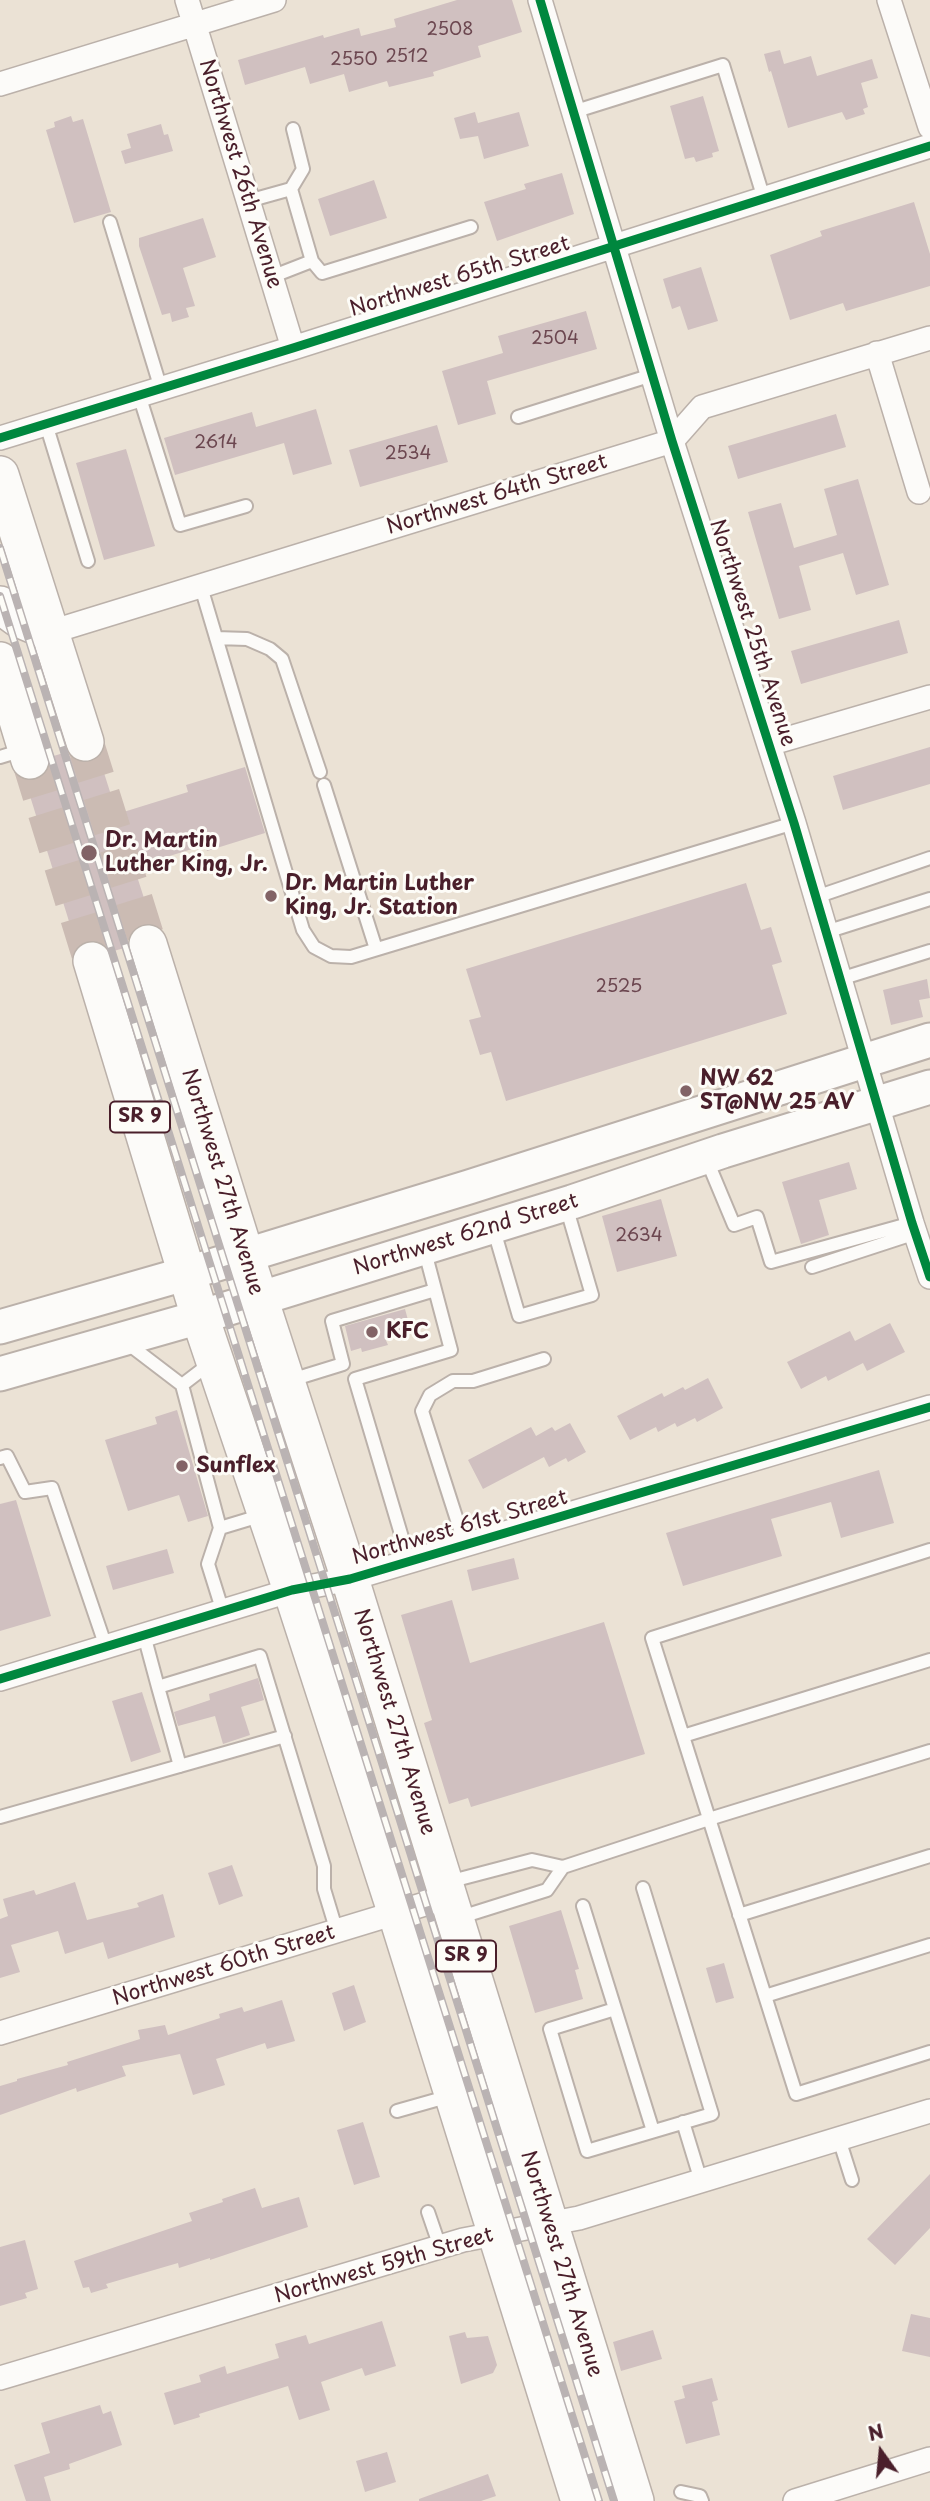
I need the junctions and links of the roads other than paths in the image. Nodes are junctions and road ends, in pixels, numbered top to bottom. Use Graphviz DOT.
graph roads {
  1 [pos="187,0"];
  2 [pos="274,0"];
  3 [pos="540,0"];
  4 [pos="889,0"];
  5 [pos="194,24"];
  6 [pos="0,84"];
  7 [pos="573,112"];
  8 [pos="930,127"];
  9 [pos="293,129"];
  10 [pos="930,146"];
  11 [pos="291,189"];
  12 [pos="764,199"];
  13 [pos="248,201"];
  14 [pos="110,222"];
  15 [pos="471,227"];
  16 [pos="613,247"];
  17 [pos="312,261"];
  18 [pos="271,277"];
  19 [pos="930,338"];
  20 [pos="293,348"];
  21 [pos="877,354"];
  22 [pos="652,375"];
  23 [pos="150,392"];
  24 [pos="517,417"];
  25 [pos="46,424"];
  26 [pos="0,438"];
  27 [pos="672,441"];
  28 [pos="0,475"];
  29 [pos="919,492"];
  30 [pos="246,506"];
  31 [pos="88,561"];
  32 [pos="201,587"];
  33 [pos="0,605"];
  34 [pos="51,632"];
  35 [pos="216,638"];
  36 [pos="0,661"];
  37 [pos="930,697"];
  38 [pos="85,742"];
  39 [pos="769,744"];
  40 [pos="19,755"];
  41 [pos="320,772"];
  42 [pos="324,785"];
  43 [pos="794,823"];
  44 [pos="930,858"];
  45 [pos="816,897"];
  46 [pos="930,899"];
  47 [pos="826,932"];
  48 [pos="148,944"];
  49 [pos="376,949"];
  50 [pos="930,951"];
  51 [pos="92,961"];
  52 [pos="840,979"];
  53 [pos="930,1040"];
  54 [pos="863,1060"];
  55 [pos="930,1087"];
  56 [pos="876,1103"];
  57 [pos="706,1157"];
  58 [pos="565,1204"];
  59 [pos="493,1226"];
  60 [pos="914,1228"];
  61 [pos="424,1248"];
  62 [pos="245,1255"];
  63 [pos="812,1267"];
  64 [pos="188,1273"];
  65 [pos="930,1277"];
  66 [pos="435,1290"];
  67 [pos="259,1298"];
  68 [pos="200,1317"];
  69 [pos="0,1326"];
  70 [pos="122,1339"];
  71 [pos="544,1359"];
  72 [pos="215,1360"];
  73 [pos="343,1364"];
  74 [pos="0,1374"];
  75 [pos="355,1379"];
  76 [pos="286,1382"];
  77 [pos="182,1385"];
  78 [pos="930,1407"];
  79 [pos="0,1458"];
  80 [pos="267,1514"];
  81 [pos="220,1528"];
  82 [pos="466,1545"];
  83 [pos="930,1550"];
  84 [pos="409,1561"];
  85 [pos="350,1579"];
  86 [pos="292,1590"];
  87 [pos="223,1612"];
  88 [pos="144,1635"];
  89 [pos="106,1647"];
  90 [pos="930,1660"];
  91 [pos="0,1679"];
  92 [pos="159,1687"];
  93 [pos="285,1736"];
  94 [pos="683,1736"];
  95 [pos="930,1751"];
  96 [pos="180,1766"];
  97 [pos="0,1817"];
  98 [pos="709,1819"];
  99 [pos="930,1856"];
  100 [pos="564,1867"];
  101 [pos="643,1888"];
  102 [pos="449,1900"];
  103 [pos="583,1906"];
  104 [pos="397,1914"];
  105 [pos="739,1915"];
  106 [pos="337,1932"];
  107 [pos="930,1945"];
  108 [pos="765,1996"];
  109 [pos="615,2009"];
  110 [pos="0,2033"];
  111 [pos="930,2052"];
  112 [pos="453,2095"];
  113 [pos="397,2111"];
  114 [pos="930,2111"];
  115 [pos="683,2122"];
  116 [pos="653,2131"];
  117 [pos="839,2139"];
  118 [pos="852,2180"];
  119 [pos="701,2181"];
  120 [pos="428,2212"];
  121 [pos="549,2224"];
  122 [pos="495,2234"];
  123 [pos="439,2247"];
  124 [pos="0,2378"];
  125 [pos="930,2459"];
  126 [pos="681,2492"];
  127 [pos="580,2501"];
  128 [pos="635,2501"];
  129 [pos="702,2501"];
  130 [pos="795,2501"];
  1 -- 5 [label="street, Northwest 26th Avenue"];
  2 -- 5 [label="street"];
  3 -- 7 [label="street, Northwest 25th Avenue"];
  4 -- 8 [label="street"];
  5 -- 6 [label="street"];
  5 -- 13 [label="street, Northwest 26th Avenue"];
  7 -- 12 [label="lane"];
  7 -- 16 [label="street, Northwest 25th Avenue"];
  9 -- 11 [label="lane"];
  10 -- 12 [label="street, Northwest 65th Street"];
  11 -- 13 [label="lane"];
  11 -- 17 [label="lane"];
  12 -- 16 [label="street, Northwest 65th Street"];
  13 -- 18 [label="street, Northwest 26th Avenue"];
  14 -- 23 [label="lane"];
  15 -- 17 [label="lane"];
  16 -- 20 [label="street, Northwest 65th Street"];
  16 -- 22 [label="street, Northwest 25th Avenue"];
  17 -- 18 [label="lane"];
  18 -- 20 [label="street, Northwest 26th Avenue"];
  19 -- 21 [label="street"];
  20 -- 23 [label="street, Northwest 65th Street"];
  21 -- 27 [label="street"];
  21 -- 29 [label="street"];
  22 -- 24 [label="lane"];
  22 -- 27 [label="street, Northwest 25th Avenue"];
  23 -- 25 [label="street, Northwest 65th Street"];
  23 -- 30 [label="lane"];
  25 -- 26 [label="street, Northwest 65th Street"];
  25 -- 31 [label="lane"];
  27 -- 32 [label="street, Northwest 64th Street"];
  27 -- 39 [label="street, Northwest 25th Avenue"];
  28 -- 34 [label="main road"];
  32 -- 34 [label="street, Northwest 64th Street"];
  32 -- 35 [label="lane"];
  33 -- 34 [label="main road"];
  34 -- 38 [label="main road"];
  35 -- 41 [label="lane"];
  35 -- 49 [label="lane"];
  36 -- 40 [label="main road"];
  37 -- 39 [label="street"];
  39 -- 43 [label="street, Northwest 25th Avenue"];
  42 -- 49 [label="lane"];
  43 -- 45 [label="street, Northwest 25th Avenue"];
  43 -- 49 [label="lane"];
  44 -- 45 [label="lane"];
  45 -- 47 [label="street, Northwest 25th Avenue"];
  46 -- 47 [label="lane"];
  47 -- 52 [label="street, Northwest 25th Avenue"];
  48 -- 62 [label="main road, Northwest 27th Avenue / SR 9"];
  50 -- 52 [label="lane"];
  51 -- 64 [label="main road, SR 9"];
  52 -- 54 [label="street, Northwest 25th Avenue"];
  53 -- 54 [label="main road"];
  54 -- 56 [label="street, Northwest 25th Avenue"];
  54 -- 62 [label="main road"];
  55 -- 56 [label="main road, Northwest 62nd Street"];
  56 -- 57 [label="main road, Northwest 62nd Street"];
  56 -- 60 [label="street, Northwest 25th Avenue"];
  57 -- 58 [label="main road, Northwest 62nd Street"];
  57 -- 60 [label="lane"];
  58 -- 59 [label="main road, Northwest 62nd Street"];
  58 -- 59 [label="lane"];
  59 -- 61 [label="main road, Northwest 62nd Street"];
  60 -- 63 [label="lane"];
  60 -- 65 [label="street, Northwest 25th Avenue"];
  61 -- 66 [label="lane"];
  61 -- 67 [label="main road, Northwest 62nd Street"];
  62 -- 64 [label="main road"];
  62 -- 67 [label="main road, Northwest 27th Avenue / SR 9"];
  64 -- 68 [label="main road, SR 9"];
  64 -- 69 [label="main road"];
  66 -- 73 [label="lane"];
  66 -- 75 [label="lane"];
  67 -- 68 [label="main road, Northwest 62nd Street"];
  67 -- 76 [label="main road, Northwest 27th Avenue / SR 9"];
  68 -- 70 [label="main road, Northwest 62nd Street"];
  68 -- 72 [label="main road, SR 9"];
  70 -- 74 [label="main road, Northwest 62nd Street"];
  70 -- 77 [label="lane"];
  71 -- 82 [label="lane"];
  72 -- 77 [label="lane"];
  72 -- 80 [label="main road, SR 9"];
  73 -- 75 [label="lane"];
  73 -- 76 [label="lane"];
  75 -- 84 [label="lane"];
  76 -- 85 [label="main road, Northwest 27th Avenue / SR 9"];
  77 -- 81 [label="lane"];
  78 -- 82 [label="street, Northwest 61st Street"];
  79 -- 89 [label="lane"];
  80 -- 81 [label="lane"];
  80 -- 86 [label="main road, SR 9"];
  81 -- 87 [label="lane"];
  82 -- 84 [label="street, Northwest 61st Street"];
  83 -- 94 [label="lane"];
  84 -- 85 [label="street, Northwest 61st Street"];
  85 -- 86 [label="street, Northwest 61st Street"];
  85 -- 102 [label="main road, Northwest 27th Avenue / SR 9"];
  86 -- 87 [label="street, Northwest 61st Street"];
  86 -- 104 [label="main road, SR 9"];
  87 -- 88 [label="street, Northwest 61st Street"];
  88 -- 89 [label="street, Northwest 61st Street"];
  88 -- 92 [label="lane"];
  89 -- 91 [label="street, Northwest 61st Street"];
  90 -- 94 [label="lane"];
  92 -- 93 [label="lane"];
  92 -- 96 [label="lane"];
  93 -- 96 [label="lane"];
  93 -- 106 [label="lane"];
  94 -- 98 [label="lane"];
  95 -- 98 [label="lane"];
  96 -- 97 [label="lane"];
  98 -- 100 [label="lane"];
  98 -- 105 [label="lane"];
  99 -- 105 [label="lane"];
  100 -- 102 [label="lane"];
  100 -- 102 [label="lane"];
  101 -- 115 [label="lane"];
  102 -- 104 [label="street, Northwest 60th Street"];
  102 -- 121 [label="main road, Northwest 27th Avenue / SR 9"];
  103 -- 109 [label="lane"];
  104 -- 106 [label="street, Northwest 60th Street"];
  104 -- 112 [label="main road, SR 9"];
  105 -- 108 [label="lane"];
  106 -- 110 [label="street, Northwest 60th Street"];
  107 -- 108 [label="lane"];
  108 -- 111 [label="lane"];
  109 -- 116 [label="lane"];
  109 -- 116 [label="lane"];
  112 -- 113 [label="lane"];
  112 -- 122 [label="main road, SR 9"];
  114 -- 117 [label="street, Northwest 59th Street"];
  115 -- 116 [label="lane"];
  115 -- 119 [label="lane"];
  117 -- 118 [label="lane"];
  117 -- 119 [label="street, Northwest 59th Street"];
  119 -- 121 [label="street, Northwest 59th Street"];
  120 -- 123 [label="lane"];
  121 -- 122 [label="street, Northwest 59th Street"];
  121 -- 128 [label="main road, Northwest 27th Avenue / SR 9"];
  122 -- 123 [label="street, Northwest 59th Street"];
  122 -- 127 [label="main road, SR 9"];
  123 -- 124 [label="street, Northwest 59th Street"];
  125 -- 130 [label="street"];
  126 -- 129 [label="lane"];
}
